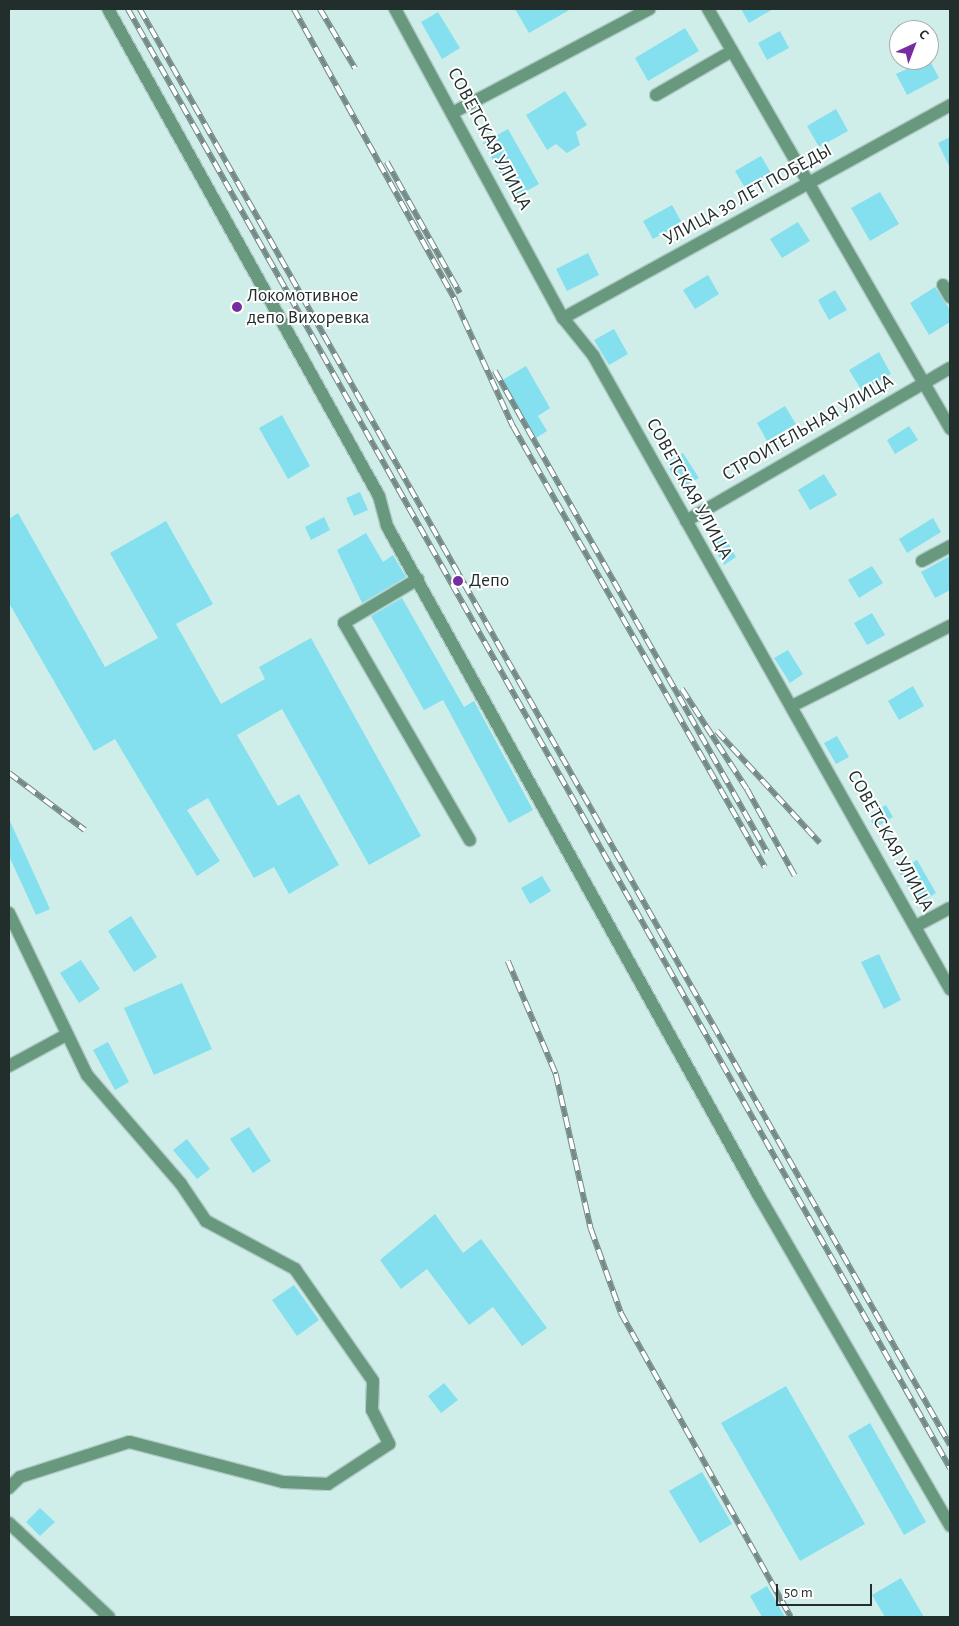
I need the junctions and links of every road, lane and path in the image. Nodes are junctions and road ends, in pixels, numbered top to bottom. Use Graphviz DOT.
graph roads {
  1 [pos="108,9"];
  2 [pos="395,9"];
  3 [pos="649,9"];
  4 [pos="708,9"];
  5 [pos="732,51"];
  6 [pos="656,95"];
  7 [pos="950,105"];
  8 [pos="454,112"];
  9 [pos="809,184"];
  10 [pos="943,285"];
  11 [pos="950,297"];
  12 [pos="562,318"];
  13 [pos="950,368"];
  14 [pos="924,383"];
  15 [pos="950,429"];
  16 [pos="686,522"];
  17 [pos="950,546"];
  18 [pos="922,562"];
  19 [pos="418,579"];
  20 [pos="950,626"];
  21 [pos="794,705"];
  22 [pos="470,840"];
  23 [pos="950,908"];
  24 [pos="9,913"];
  25 [pos="916,926"];
  26 [pos="950,989"];
  27 [pos="66,1035"];
  28 [pos="9,1066"];
  29 [pos="9,1488"];
  30 [pos="9,1523"];
  31 [pos="950,1526"];
  32 [pos="109,1617"];
  1 -- 19 [label="street"];
  2 -- 8 [label="street, СОВЕТСКАЯ УЛИЦА"];
  3 -- 8 [label="street"];
  4 -- 5 [label="street"];
  5 -- 6 [label="street"];
  5 -- 9 [label="street"];
  7 -- 9 [label="street, УЛИЦА 30 ЛЕТ ПОБЕДЫ"];
  8 -- 12 [label="street, СОВЕТСКАЯ УЛИЦА"];
  9 -- 12 [label="street, УЛИЦА 30 ЛЕТ ПОБЕДЫ"];
  9 -- 14 [label="street"];
  10 -- 11 [label="street"];
  12 -- 16 [label="street, СОВЕТСКАЯ УЛИЦА"];
  13 -- 14 [label="street, СТРОИТЕЛЬНАЯ УЛИЦА"];
  14 -- 15 [label="street"];
  14 -- 16 [label="street, СТРОИТЕЛЬНАЯ УЛИЦА"];
  16 -- 21 [label="street, СОВЕТСКАЯ УЛИЦА"];
  17 -- 18 [label="street"];
  19 -- 22 [label="street"];
  19 -- 31 [label="street"];
  20 -- 21 [label="street"];
  21 -- 25 [label="street, СОВЕТСКАЯ УЛИЦА"];
  23 -- 25 [label="street"];
  24 -- 27 [label="street"];
  25 -- 26 [label="street, СОВЕТСКАЯ УЛИЦА"];
  27 -- 28 [label="street"];
  27 -- 29 [label="street"];
  30 -- 32 [label="street"];
}
